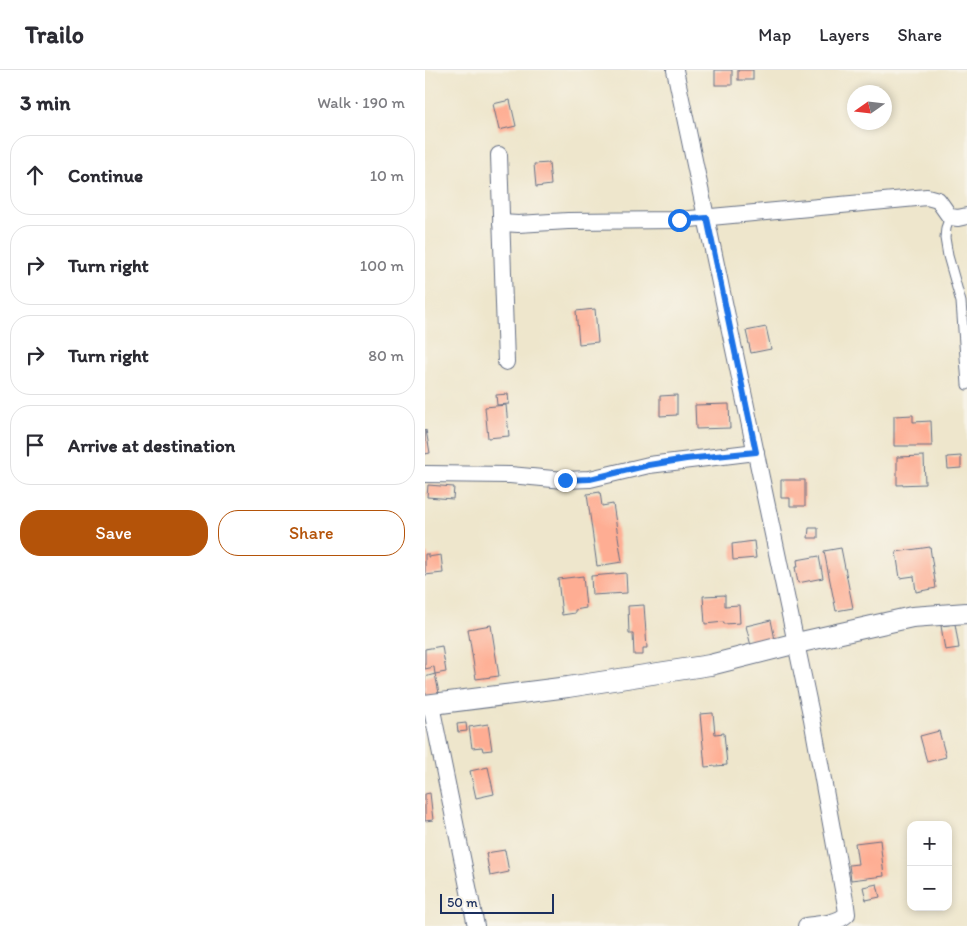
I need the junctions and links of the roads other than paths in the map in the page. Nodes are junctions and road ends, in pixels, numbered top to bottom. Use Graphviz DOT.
graph roads {
  1 [pos="675,70"];
  2 [pos="499,155"];
  3 [pos="967,216"];
  4 [pos="950,217"];
  5 [pos="707,218"];
  6 [pos="501,223"];
  7 [pos="965,318"];
  8 [pos="506,362"];
  9 [pos="967,385"];
  10 [pos="756,452"];
  11 [pos="425,474"];
  12 [pos="967,613"];
  13 [pos="797,643"];
  14 [pos="428,705"];
  15 [pos="477,926"];
  16 [pos="805,926"];
  1 -- 5 [label="street"];
  2 -- 6 [label="street"];
  3 -- 4 [label="street"];
  4 -- 5 [label="street"];
  4 -- 7 [label="lane"];
  5 -- 6 [label="street"];
  5 -- 10 [label="street"];
  6 -- 8 [label="street"];
  7 -- 9 [label="lane"];
  10 -- 11 [label="street"];
  10 -- 13 [label="street"];
  12 -- 13 [label="street"];
  13 -- 14 [label="street"];
  13 -- 16 [label="street"];
  14 -- 15 [label="street"];
}
